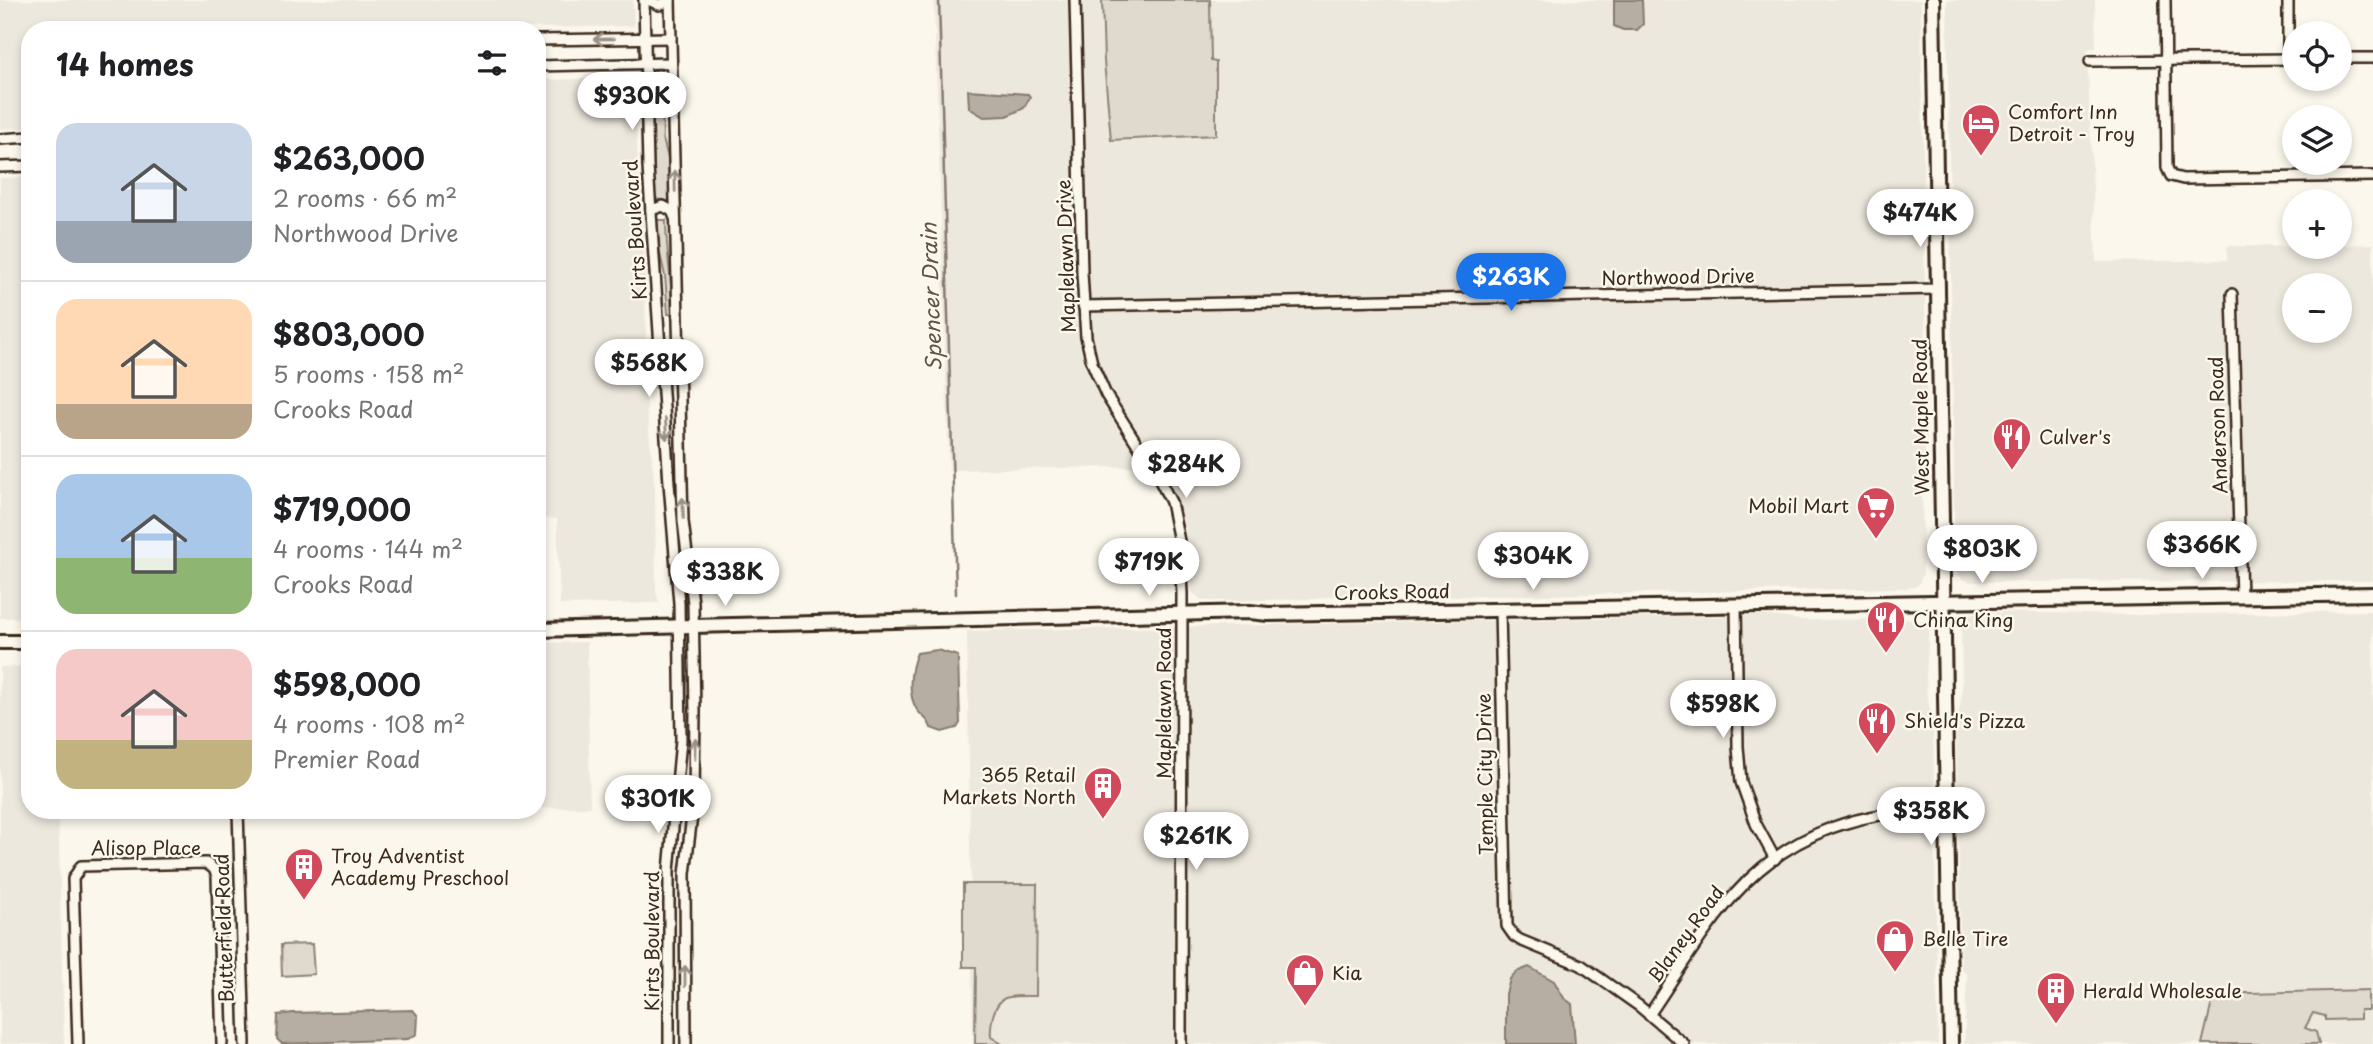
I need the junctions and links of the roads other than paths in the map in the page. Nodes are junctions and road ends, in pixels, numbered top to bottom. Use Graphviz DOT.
graph roads {
  1 [pos="646,0"];
  2 [pos="1075,0"];
  3 [pos="1933,0"];
  4 [pos="2165,0"];
  5 [pos="2288,0"];
  6 [pos="670,1"];
  7 [pos="2289,21"];
  8 [pos="645,38"];
  9 [pos="671,38"];
  10 [pos="546,40"];
  11 [pos="2352,58"];
  12 [pos="2373,58"];
  13 [pos="2282,59"];
  14 [pos="2166,60"];
  15 [pos="2090,61"];
  16 [pos="671,63"];
  17 [pos="646,64"];
  18 [pos="546,66"];
  19 [pos="21,138"];
  20 [pos="0,139"];
  21 [pos="21,166"];
  22 [pos="0,167"];
  23 [pos="2373,176"];
  24 [pos="651,210"];
  25 [pos="676,220"];
  26 [pos="1938,289"];
  27 [pos="2232,294"];
  28 [pos="1083,306"];
  29 [pos="658,317"];
  30 [pos="678,321"];
  31 [pos="2373,594"];
  32 [pos="2241,597"];
  33 [pos="1943,602"];
  34 [pos="1735,605"];
  35 [pos="1500,609"];
  36 [pos="1181,614"];
  37 [pos="679,625"];
  38 [pos="694,625"];
  39 [pos="546,630"];
  40 [pos="0,642"];
  41 [pos="21,642"];
  42 [pos="1947,809"];
  43 [pos="238,819"];
  44 [pos="1775,859"];
  45 [pos="1649,1015"];
  46 [pos="78,1044"];
  47 [pos="222,1044"];
  48 [pos="245,1044"];
  49 [pos="669,1044"];
  50 [pos="685,1044"];
  51 [pos="1181,1044"];
  52 [pos="1684,1044"];
  53 [pos="1951,1044"];
  1 -- 6 [label="street"];
  1 -- 8 [label="street, Kirts Boulevard"];
  2 -- 28 [label="street, Maplelawn Drive"];
  3 -- 26 [label="main road, West Maple Road"];
  4 -- 14 [label="street"];
  5 -- 7 [label="street"];
  6 -- 9 [label="street, Kirts Boulevard"];
  8 -- 9 [label="street"];
  8 -- 10 [label="street, one-way"];
  8 -- 17 [label="street, Kirts Boulevard"];
  9 -- 16 [label="street, Kirts Boulevard"];
  11 -- 12 [label="street"];
  13 -- 14 [label="street"];
  14 -- 15 [label="street"];
  14 -- 23 [label="street"];
  16 -- 17 [label="street"];
  25 -- 16 [label="street, Kirts Boulevard, one-way"];
  17 -- 18 [label="street"];
  17 -- 24 [label="street, Kirts Boulevard"];
  19 -- 20 [label="street"];
  21 -- 22 [label="street"];
  24 -- 25 [label="street"];
  24 -- 29 [label="street, Kirts Boulevard"];
  25 -- 30 [label="street, Kirts Boulevard"];
  26 -- 28 [label="street, Northwood Drive"];
  26 -- 33 [label="main road, West Maple Road"];
  27 -- 32 [label="street, Anderson Road"];
  28 -- 36 [label="street, Maplelawn Drive"];
  29 -- 30 [label="street"];
  29 -- 37 [label="street, Kirts Boulevard, one-way"];
  38 -- 30 [label="street, Kirts Boulevard, one-way"];
  31 -- 32 [label="main road, Crooks Road"];
  32 -- 33 [label="main road, Crooks Road"];
  33 -- 34 [label="main road, Crooks Road"];
  33 -- 42 [label="main road, West Maple Road"];
  34 -- 35 [label="main road, Crooks Road"];
  34 -- 44 [label="street"];
  35 -- 36 [label="main road, Crooks Road"];
  35 -- 45 [label="street, Temple City Drive"];
  36 -- 38 [label="main road, Crooks Road"];
  36 -- 51 [label="street, Maplelawn Road"];
  37 -- 38 [label="main road, Crooks Road"];
  37 -- 39 [label="main road, Crooks Road"];
  37 -- 49 [label="street, Kirts Boulevard"];
  50 -- 38 [label="street, Kirts Boulevard, one-way"];
  40 -- 41 [label="main road"];
  42 -- 44 [label="street, Blaney Road"];
  42 -- 53 [label="main road, West Maple Road"];
  43 -- 48 [label="street, Butterfield Road"];
  44 -- 45 [label="street, Blaney Road"];
  45 -- 52 [label="street"];
  46 -- 47 [label="street, Alisop Place"];
}
